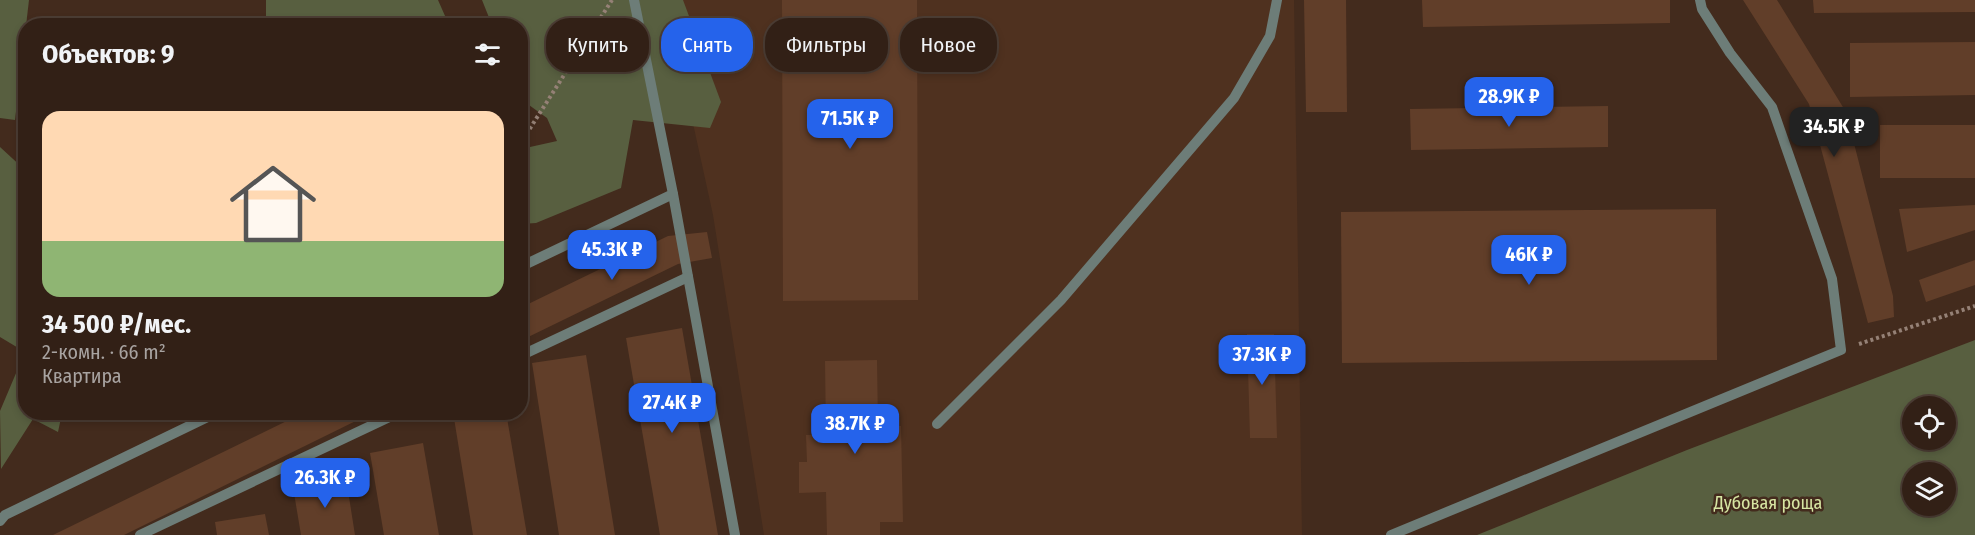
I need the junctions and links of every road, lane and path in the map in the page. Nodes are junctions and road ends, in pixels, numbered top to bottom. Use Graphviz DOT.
graph roads {
  1 [pos="612,0"];
  2 [pos="634,0"];
  3 [pos="1277,0"];
  4 [pos="1700,0"];
  5 [pos="528,131"];
  6 [pos="673,194"];
  7 [pos="528,263"];
  8 [pos="688,277"];
  9 [pos="1975,306"];
  10 [pos="1841,350"];
  11 [pos="528,352"];
  12 [pos="202,420"];
  13 [pos="383,420"];
  14 [pos="937,424"];
  15 [pos="0,521"];
  16 [pos="140,535"];
  17 [pos="735,535"];
  18 [pos="1391,535"];
  1 -- 5 [label="path"];
  2 -- 6 [label="lane"];
  3 -- 14 [label="lane"];
  4 -- 10 [label="lane"];
  6 -- 7 [label="lane"];
  6 -- 8 [label="lane"];
  8 -- 11 [label="lane"];
  8 -- 17 [label="lane"];
  9 -- 10 [label="path"];
  10 -- 18 [label="lane"];
  12 -- 15 [label="lane"];
  13 -- 16 [label="lane"];
}
